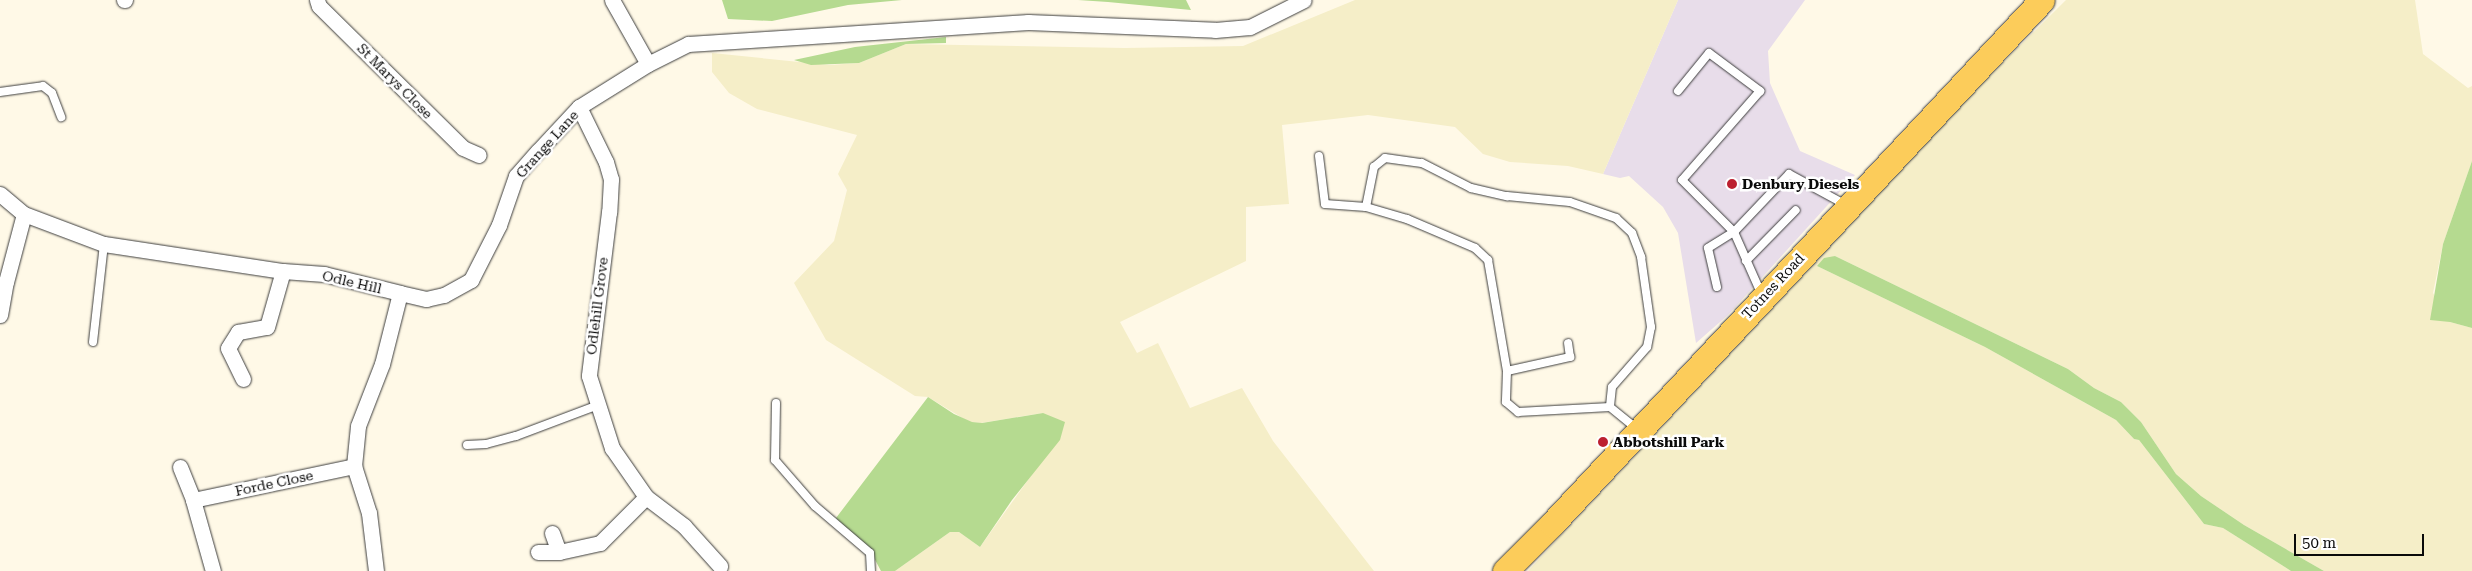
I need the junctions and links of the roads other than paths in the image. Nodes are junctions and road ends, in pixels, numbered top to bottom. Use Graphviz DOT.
graph roads {
  1 [pos="317,0"];
  2 [pos="612,0"];
  3 [pos="1304,0"];
  4 [pos="2042,0"];
  5 [pos="648,64"];
  6 [pos="1678,91"];
  7 [pos="0,92"];
  8 [pos="579,107"];
  9 [pos="61,117"];
  10 [pos="479,155"];
  11 [pos="1319,156"];
  12 [pos="0,194"];
  13 [pos="1848,206"];
  14 [pos="1366,207"];
  15 [pos="1796,210"];
  16 [pos="24,214"];
  17 [pos="1734,232"];
  18 [pos="104,244"];
  19 [pos="1746,261"];
  20 [pos="283,271"];
  21 [pos="1717,287"];
  22 [pos="400,293"];
  23 [pos="1763,297"];
  24 [pos="0,312"];
  25 [pos="93,342"];
  26 [pos="1568,343"];
  27 [pos="1507,371"];
  28 [pos="243,378"];
  29 [pos="776,403"];
  30 [pos="598,405"];
  31 [pos="1610,408"];
  32 [pos="1639,430"];
  33 [pos="467,445"];
  34 [pos="354,466"];
  35 [pos="180,467"];
  36 [pos="646,497"];
  37 [pos="193,500"];
  38 [pos="552,532"];
  39 [pos="538,552"];
  40 [pos="559,552"];
  41 [pos="720,566"];
  42 [pos="213,571"];
  43 [pos="376,571"];
  44 [pos="871,571"];
  45 [pos="1505,571"];
  1 -- 10 [label="street, St Marys Close"];
  2 -- 5 [label="street"];
  3 -- 5 [label="street, Grange Lane"];
  4 -- 13 [label="main road, Totnes Road"];
  5 -- 8 [label="street, Grange Lane"];
  6 -- 17 [label="lane"];
  7 -- 9 [label="lane"];
  8 -- 22 [label="street, Grange Lane"];
  8 -- 30 [label="street, Odlehill Grove"];
  11 -- 14 [label="lane"];
  12 -- 16 [label="street, Odle Hill"];
  13 -- 17 [label="lane"];
  13 -- 23 [label="main road, Totnes Road"];
  14 -- 27 [label="lane"];
  14 -- 31 [label="lane"];
  15 -- 19 [label="lane"];
  16 -- 18 [label="street, Odle Hill"];
  16 -- 24 [label="street"];
  17 -- 19 [label="lane"];
  17 -- 21 [label="lane"];
  18 -- 20 [label="street, Odle Hill"];
  18 -- 25 [label="lane"];
  19 -- 23 [label="lane"];
  20 -- 22 [label="street, Odle Hill"];
  20 -- 28 [label="street"];
  22 -- 34 [label="street, Odle Hill"];
  23 -- 32 [label="main road, Totnes Road"];
  26 -- 27 [label="lane"];
  27 -- 31 [label="lane"];
  29 -- 44 [label="lane"];
  30 -- 33 [label="lane"];
  30 -- 36 [label="street, Odlehill Grove"];
  31 -- 32 [label="lane"];
  32 -- 45 [label="main road, Totnes Road"];
  34 -- 37 [label="street, Forde Close"];
  34 -- 43 [label="street, Odle Hill"];
  35 -- 37 [label="street"];
  36 -- 40 [label="street"];
  36 -- 41 [label="street, Odlehill Grove"];
  37 -- 42 [label="street"];
  38 -- 40 [label="street"];
  39 -- 40 [label="street"];
}
